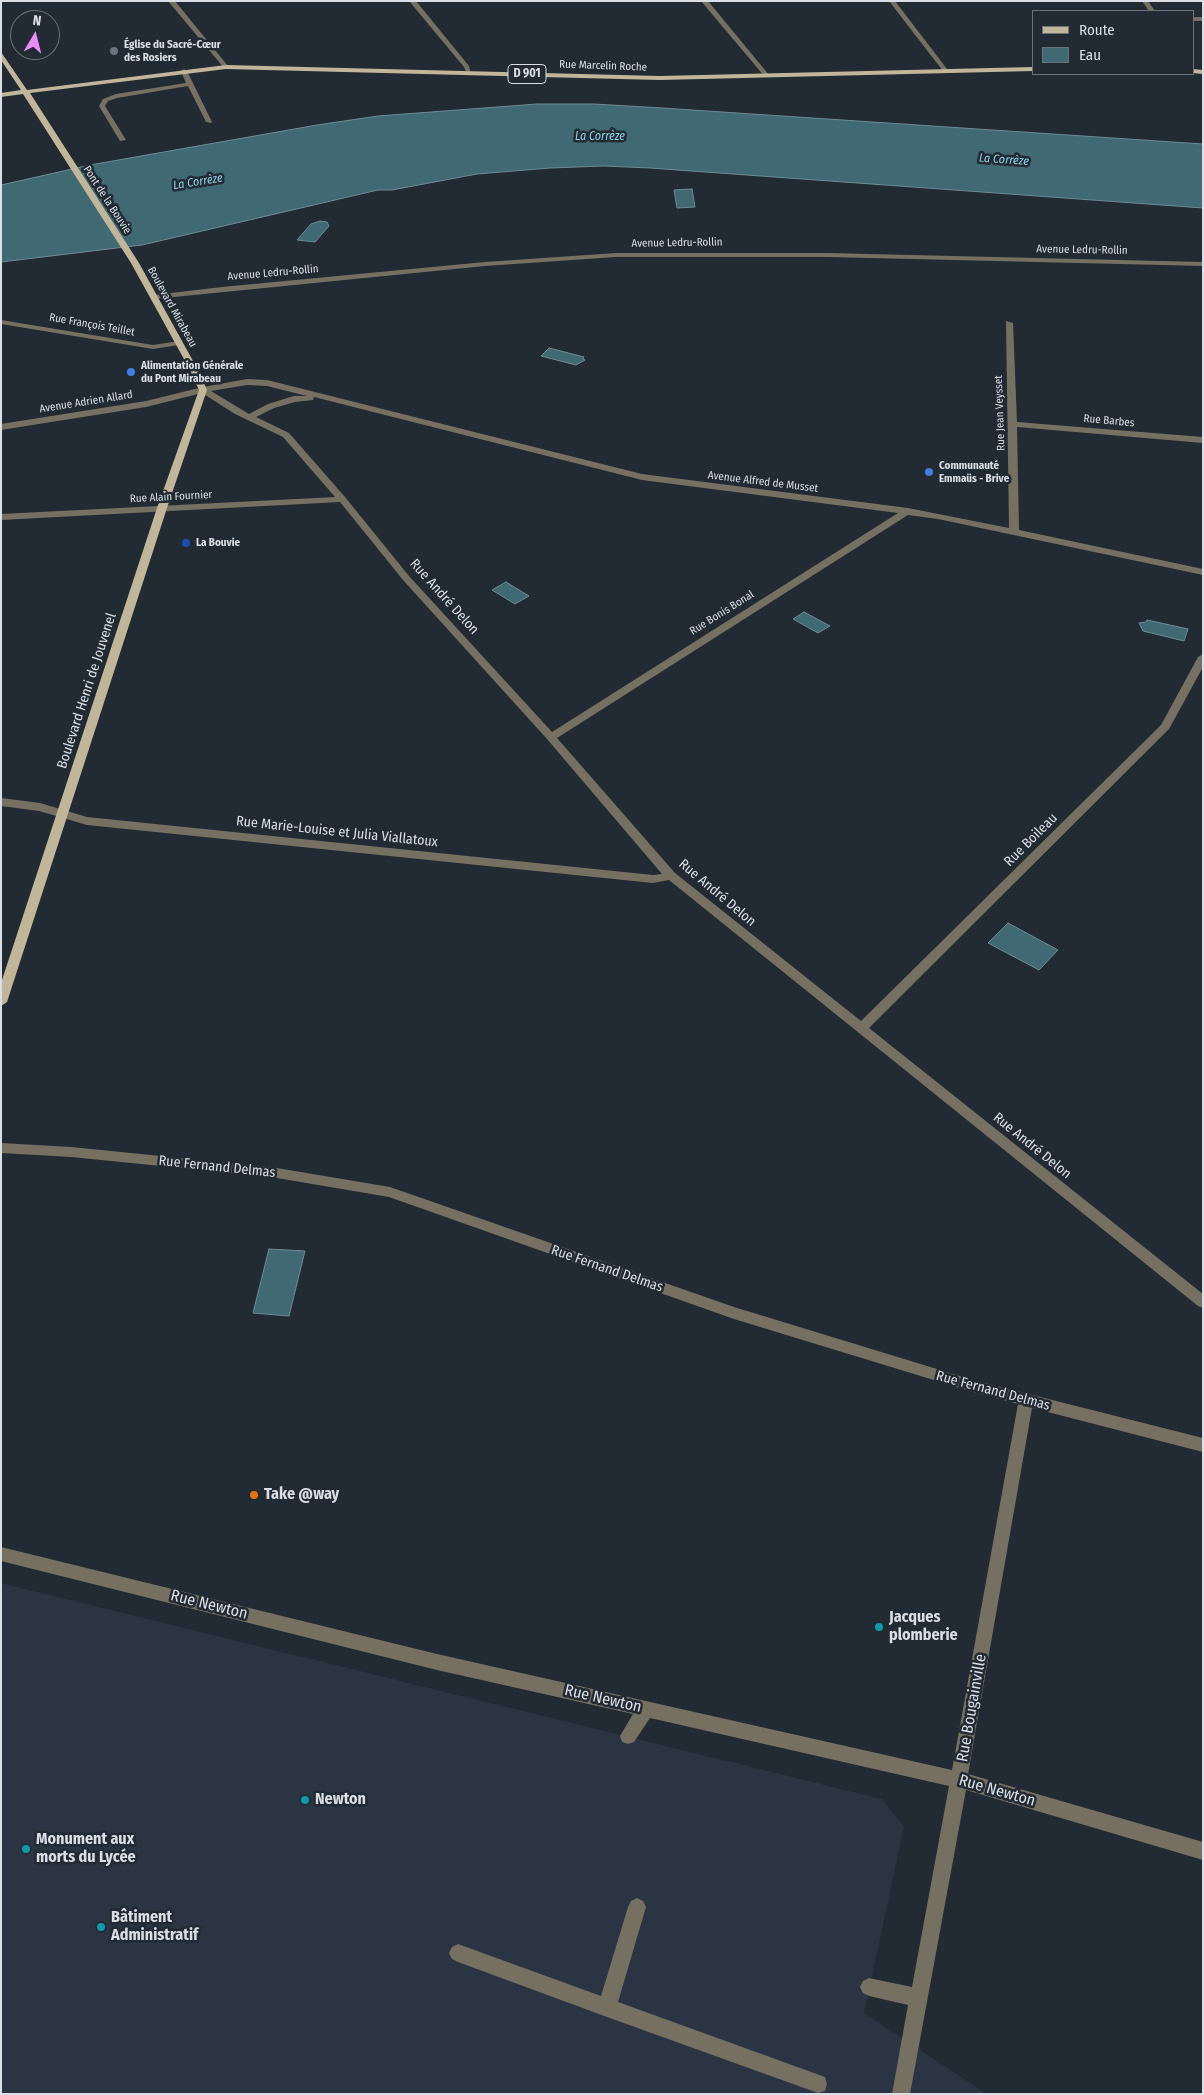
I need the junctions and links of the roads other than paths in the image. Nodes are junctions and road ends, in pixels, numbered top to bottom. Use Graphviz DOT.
graph roads {
  1 [pos="171,1"];
  2 [pos="412,1"];
  3 [pos="704,1"];
  4 [pos="892,1"];
  5 [pos="1,54"];
  6 [pos="226,67"];
  7 [pos="1032,69"];
  8 [pos="945,70"];
  9 [pos="184,72"];
  10 [pos="469,73"];
  11 [pos="767,76"];
  12 [pos="190,84"];
  13 [pos="24,92"];
  14 [pos="1,95"];
  15 [pos="208,122"];
  16 [pos="122,140"];
  17 [pos="135,263"];
  18 [pos="1203,264"];
  19 [pos="154,297"];
  20 [pos="1,322"];
  21 [pos="1009,323"];
  22 [pos="179,343"];
  23 [pos="203,390"];
  24 [pos="325,398"];
  25 [pos="248,417"];
  26 [pos="1013,424"];
  27 [pos="1,427"];
  28 [pos="1203,440"];
  29 [pos="342,499"];
  30 [pos="162,508"];
  31 [pos="908,512"];
  32 [pos="1,516"];
  33 [pos="1014,532"];
  34 [pos="1203,572"];
  35 [pos="1203,657"];
  36 [pos="551,737"];
  37 [pos="1,802"];
  38 [pos="63,814"];
  39 [pos="671,876"];
  40 [pos="1,1002"];
  41 [pos="861,1030"];
  42 [pos="1,1148"];
  43 [pos="1203,1302"];
  44 [pos="1026,1401"];
  45 [pos="1203,1445"];
  46 [pos="1,1554"];
  47 [pos="646,1709"];
  48 [pos="628,1736"];
  49 [pos="960,1780"];
  50 [pos="1203,1851"];
  51 [pos="637,1907"];
  52 [pos="458,1953"];
  53 [pos="869,1987"];
  54 [pos="919,1998"];
  55 [pos="607,2008"];
  56 [pos="818,2084"];
  57 [pos="900,2094"];
  1 -- 6 [label="street"];
  2 -- 10 [label="street"];
  3 -- 11 [label="street"];
  4 -- 8 [label="street"];
  5 -- 13 [label="main road"];
  6 -- 9 [label="main road, Rue Marcelin Roche / D 901"];
  6 -- 10 [label="main road, Rue Marcelin Roche / D 901"];
  7 -- 8 [label="main road, Rue Marcelin Roche / D 901"];
  8 -- 11 [label="main road, Rue Marcelin Roche / D 901"];
  9 -- 12 [label="street"];
  9 -- 13 [label="main road, Rue Marcelin Roche / D 901"];
  10 -- 11 [label="main road, Rue Marcelin Roche / D 901"];
  12 -- 15 [label="street"];
  12 -- 16 [label="street"];
  13 -- 14 [label="main road, D 901"];
  13 -- 17 [label="main road, Pont de la Bouvie"];
  17 -- 19 [label="main road, Boulevard Mirabeau"];
  18 -- 19 [label="street, Avenue Ledru-Rollin"];
  19 -- 22 [label="main road, Boulevard Mirabeau"];
  20 -- 22 [label="street, Rue François Teillet"];
  21 -- 26 [label="street, Rue Jean Veysset"];
  22 -- 23 [label="main road, Boulevard Mirabeau"];
  23 -- 24 [label="street, Avenue Alfred de Musset"];
  23 -- 25 [label="street, Rue André Delon"];
  23 -- 27 [label="street, Avenue Adrien Allard"];
  23 -- 30 [label="main road, Boulevard Henri de Jouvenel"];
  24 -- 25 [label="street, Avenue Alfred de Musset"];
  24 -- 31 [label="street, Avenue Alfred de Musset"];
  25 -- 29 [label="street, Rue André Delon"];
  26 -- 28 [label="street, Rue Barbes"];
  26 -- 33 [label="street, Rue Jean Veysset"];
  29 -- 30 [label="street, Rue Alain Fournier"];
  29 -- 36 [label="street, Rue André Delon"];
  30 -- 32 [label="street, Rue Alain Fournier"];
  30 -- 38 [label="main road, Boulevard Henri de Jouvenel"];
  31 -- 33 [label="street, Avenue Alfred de Musset"];
  31 -- 36 [label="street, Rue Bonis Bonal"];
  33 -- 34 [label="street, Avenue Alfred de Musset"];
  35 -- 41 [label="street, Rue Boileau"];
  36 -- 39 [label="street, Rue André Delon"];
  37 -- 38 [label="street, Rue Marie-Louise et Julia Viallatoux"];
  38 -- 39 [label="street, Rue Marie-Louise et Julia Viallatoux"];
  38 -- 40 [label="main road, Boulevard Henri de Jouvenel"];
  39 -- 41 [label="street, Rue André Delon"];
  41 -- 43 [label="street, Rue André Delon"];
  42 -- 44 [label="street, Rue Fernand Delmas"];
  44 -- 45 [label="street, Rue Fernand Delmas"];
  44 -- 49 [label="street, Rue Bougainville"];
  46 -- 47 [label="street, Rue Newton"];
  47 -- 48 [label="street"];
  47 -- 49 [label="street, Rue Newton"];
  49 -- 50 [label="street, Rue Newton"];
  49 -- 54 [label="street, Rue Bougainville"];
  51 -- 55 [label="street"];
  52 -- 55 [label="street"];
  53 -- 54 [label="street"];
  54 -- 57 [label="street, Rue Bougainville"];
  55 -- 56 [label="street"];
}
